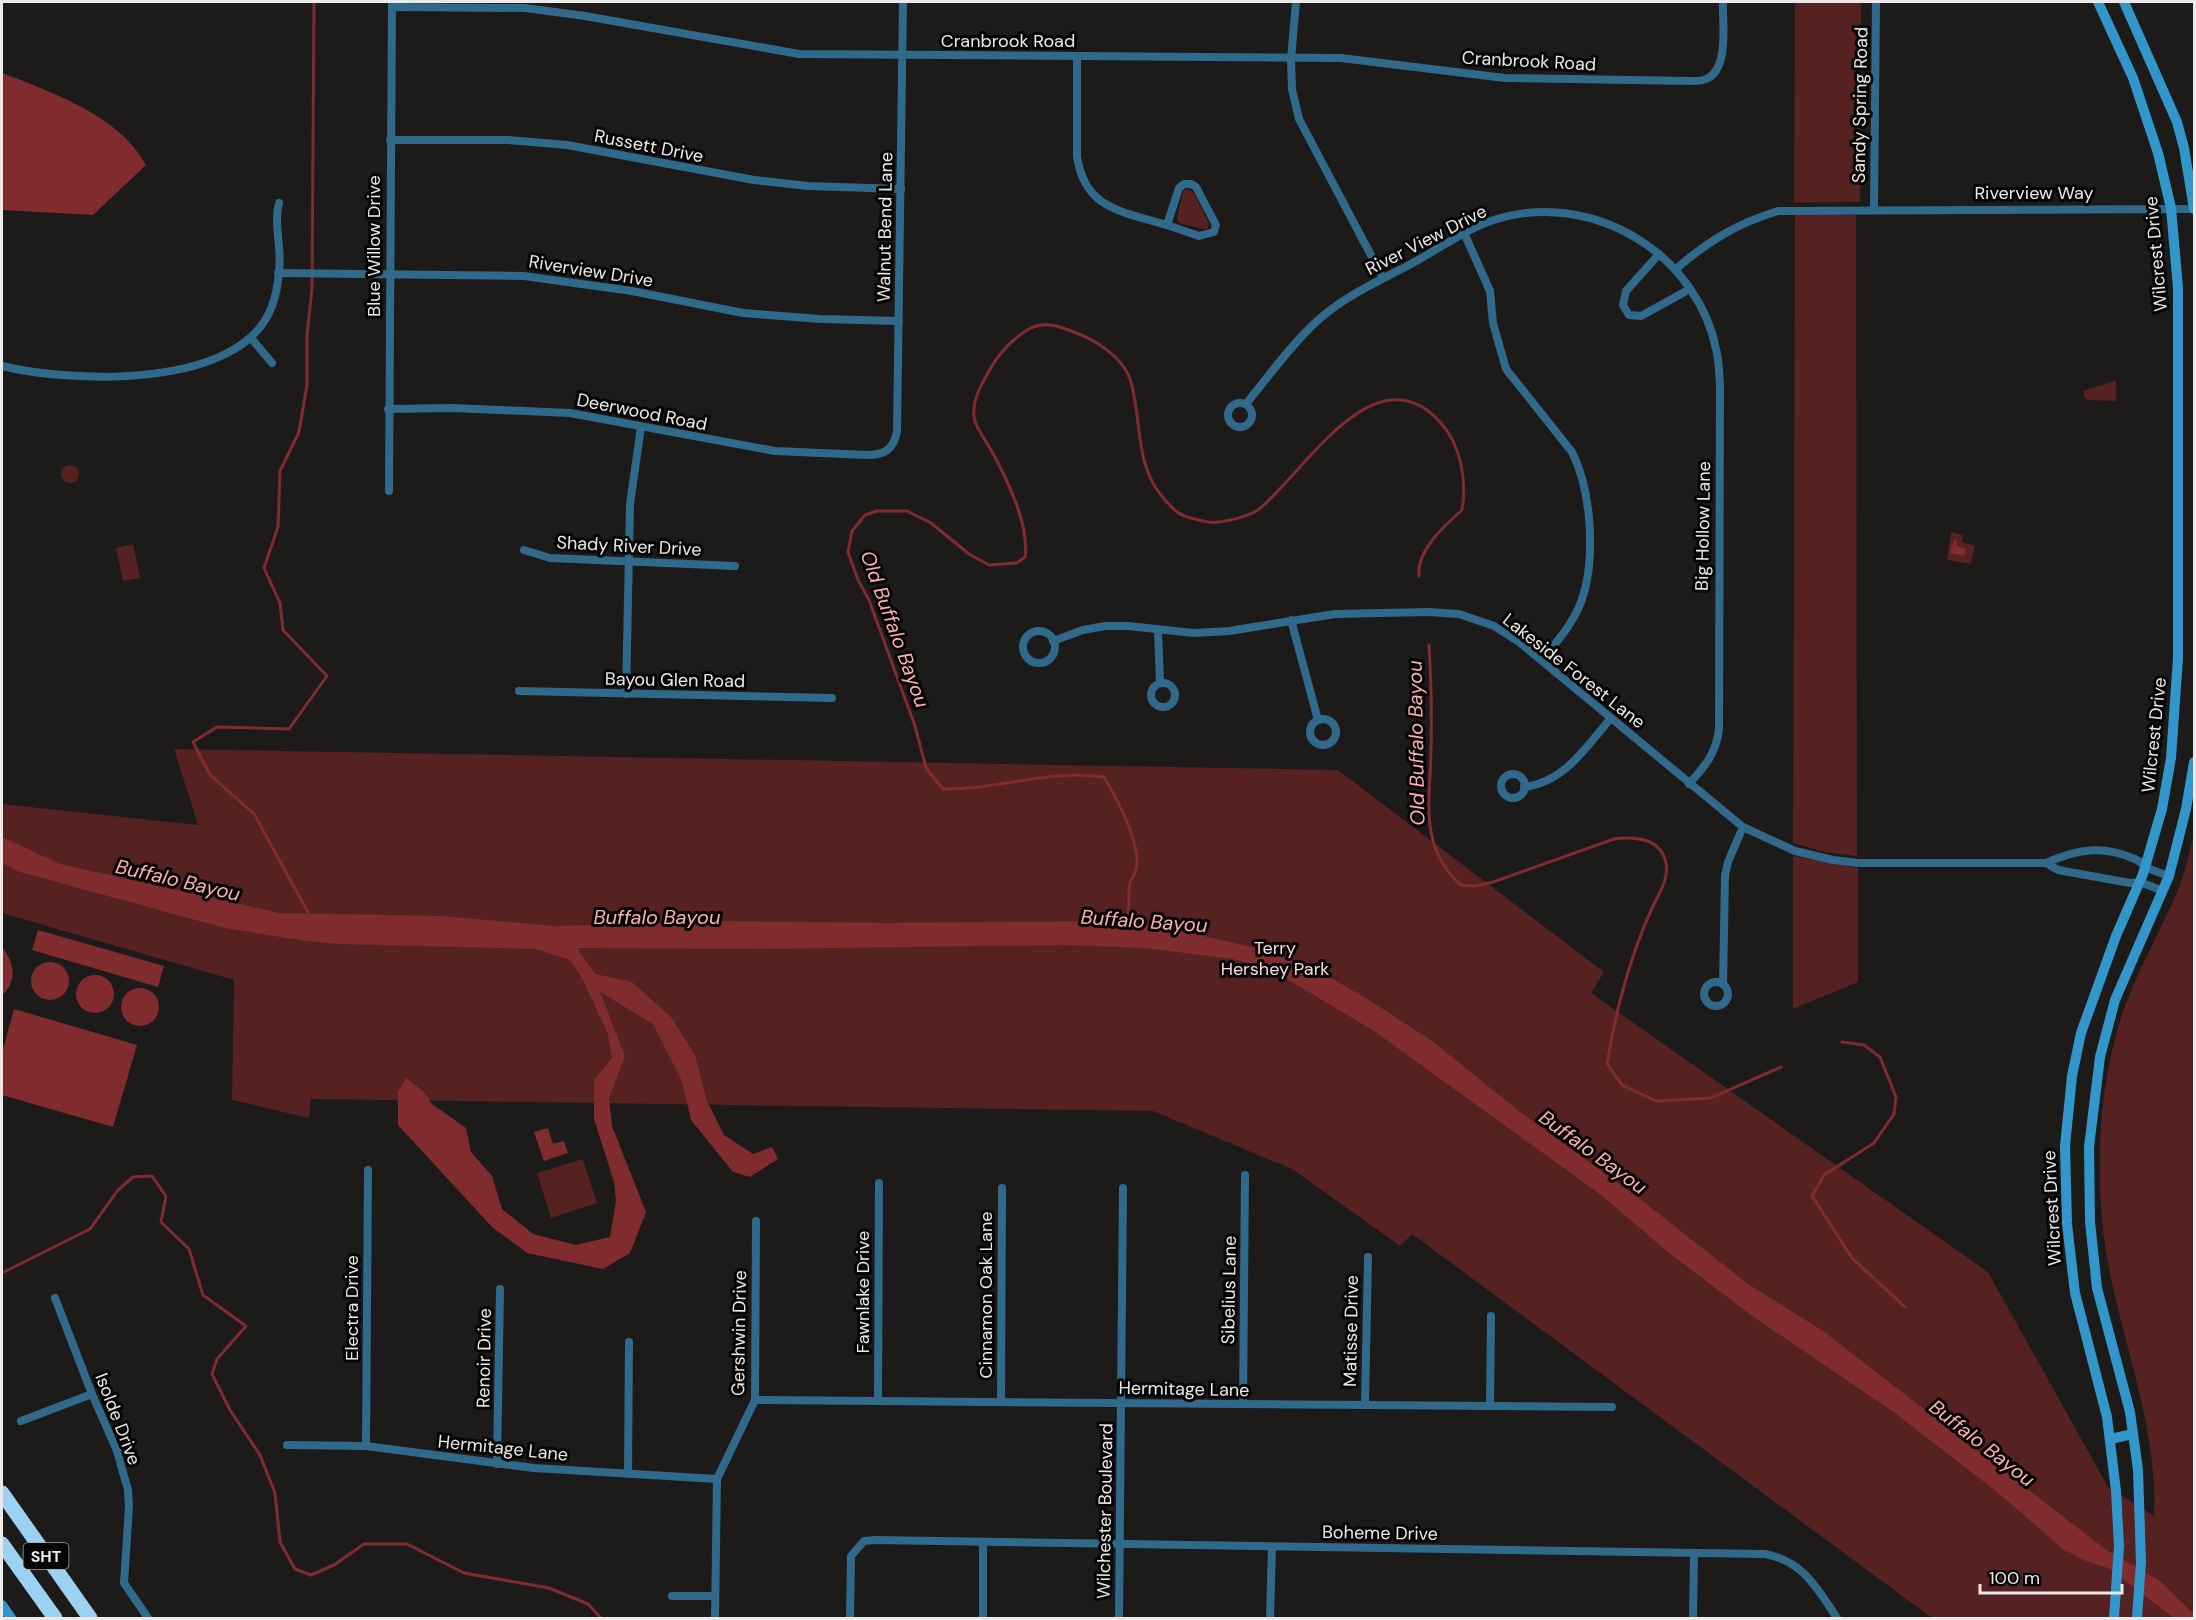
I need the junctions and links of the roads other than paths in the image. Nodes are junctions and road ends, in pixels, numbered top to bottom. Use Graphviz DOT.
graph roads {
  1 [pos="903,2"];
  2 [pos="1296,2"];
  3 [pos="1723,2"];
  4 [pos="1876,2"];
  5 [pos="2098,2"];
  6 [pos="2124,2"];
  7 [pos="392,4"];
  8 [pos="902,56"];
  9 [pos="1077,56"];
  10 [pos="1291,59"];
  11 [pos="390,140"];
  12 [pos="901,189"];
  13 [pos="279,203"];
  14 [pos="1874,208"];
  15 [pos="2171,208"];
  16 [pos="2194,209"];
  17 [pos="1167,225"];
  18 [pos="1465,235"];
  19 [pos="1659,254"];
  20 [pos="1676,269"];
  21 [pos="278,273"];
  22 [pos="389,275"];
  23 [pos="1383,278"];
  24 [pos="1690,290"];
  25 [pos="899,321"];
  26 [pos="251,338"];
  27 [pos="272,363"];
  28 [pos="2,366"];
  29 [pos="1246,404"];
  30 [pos="388,409"];
  31 [pos="641,427"];
  32 [pos="889,450"];
  33 [pos="388,491"];
  34 [pos="524,550"];
  35 [pos="628,562"];
  36 [pos="735,566"];
  37 [pos="1291,620"];
  38 [pos="1158,631"];
  39 [pos="1053,641"];
  40 [pos="1542,660"];
  41 [pos="1160,683"];
  42 [pos="519,691"];
  43 [pos="626,694"];
  44 [pos="832,698"];
  45 [pos="1611,718"];
  46 [pos="1318,720"];
  47 [pos="2194,762"];
  48 [pos="1689,784"];
  49 [pos="1524,787"];
  50 [pos="1743,827"];
  51 [pos="2046,863"];
  52 [pos="2146,867"];
  53 [pos="2169,876"];
  54 [pos="2140,882"];
  55 [pos="2163,891"];
  56 [pos="1723,984"];
  57 [pos="368,1170"];
  58 [pos="1245,1175"];
  59 [pos="879,1184"];
  60 [pos="1002,1188"];
  61 [pos="1123,1188"];
  62 [pos="756,1221"];
  63 [pos="1368,1257"];
  64 [pos="500,1288"];
  65 [pos="55,1298"];
  66 [pos="1491,1316"];
  67 [pos="629,1342"];
  68 [pos="92,1394"];
  69 [pos="755,1400"];
  70 [pos="878,1401"];
  71 [pos="1001,1402"];
  72 [pos="1122,1403"];
  73 [pos="1243,1404"];
  74 [pos="1365,1405"];
  75 [pos="1490,1406"];
  76 [pos="1612,1407"];
  77 [pos="21,1421"];
  78 [pos="2133,1434"];
  79 [pos="2110,1438"];
  80 [pos="287,1445"];
  81 [pos="130,1446"];
  82 [pos="366,1446"];
  83 [pos="117,1451"];
  84 [pos="497,1464"];
  85 [pos="628,1473"];
  86 [pos="717,1479"];
  87 [pos="2,1493"];
  88 [pos="983,1542"];
  89 [pos="2,1544"];
  90 [pos="1119,1544"];
  91 [pos="1272,1547"];
  92 [pos="1694,1554"];
  93 [pos="672,1596"];
  94 [pos="715,1596"];
  95 [pos="2,1605"];
  96 [pos="11,1618"];
  97 [pos="55,1618"];
  98 [pos="90,1618"];
  99 [pos="148,1618"];
  100 [pos="715,1618"];
  101 [pos="850,1618"];
  102 [pos="983,1618"];
  103 [pos="1119,1618"];
  104 [pos="1270,1618"];
  105 [pos="1693,1618"];
  106 [pos="1837,1618"];
  107 [pos="2114,1618"];
  108 [pos="2137,1618"];
  1 -- 8 [label="street, Walnut Bend Lane"];
  2 -- 10 [label="street"];
  3 -- 10 [label="street, Cranbrook Road"];
  4 -- 14 [label="street, Sandy Spring Road"];
  5 -- 15 [label="main road, Wilcrest Drive"];
  6 -- 16 [label="main road"];
  7 -- 8 [label="street, Cranbrook Road"];
  7 -- 11 [label="street, Blue Willow Drive"];
  8 -- 9 [label="street, Cranbrook Road"];
  8 -- 12 [label="street, Walnut Bend Lane"];
  9 -- 10 [label="street, Cranbrook Road"];
  9 -- 17 [label="street"];
  10 -- 23 [label="street"];
  11 -- 12 [label="street, Russett Drive"];
  11 -- 22 [label="street, Blue Willow Drive"];
  12 -- 25 [label="street, Walnut Bend Lane"];
  13 -- 21 [label="street"];
  14 -- 15 [label="street, Riverview Way"];
  14 -- 20 [label="street"];
  15 -- 16 [label="street, Riverview Way"];
  15 -- 52 [label="main road, Wilcrest Drive"];
  17 -- 17 [label="street"];
  18 -- 19 [label="street, River View Drive"];
  18 -- 23 [label="street, River View Drive"];
  18 -- 40 [label="street"];
  19 -- 20 [label="street, River View Drive"];
  19 -- 24 [label="street"];
  20 -- 24 [label="street, Big Hollow Lane"];
  21 -- 22 [label="street, Riverview Drive"];
  21 -- 26 [label="street"];
  22 -- 25 [label="street, Riverview Drive"];
  22 -- 30 [label="street, Blue Willow Drive"];
  23 -- 29 [label="street, River View Drive"];
  24 -- 48 [label="street, Big Hollow Lane"];
  25 -- 32 [label="street, Walnut Bend Lane"];
  26 -- 27 [label="street"];
  26 -- 28 [label="street"];
  30 -- 31 [label="street, Deerwood Road"];
  30 -- 33 [label="street, Blue Willow Drive"];
  31 -- 32 [label="street, Deerwood Road"];
  31 -- 35 [label="street"];
  34 -- 35 [label="street, Shady River Drive"];
  35 -- 36 [label="street, Shady River Drive"];
  35 -- 43 [label="street"];
  37 -- 38 [label="street, Lakeside Forest Lane"];
  37 -- 40 [label="street, Lakeside Forest Lane"];
  37 -- 46 [label="street"];
  38 -- 39 [label="street, Lakeside Forest Lane"];
  38 -- 41 [label="street"];
  39 -- 39 [label="street"];
  40 -- 45 [label="street, Lakeside Forest Lane"];
  42 -- 43 [label="street, Bayou Glen Road"];
  43 -- 44 [label="street, Bayou Glen Road"];
  45 -- 48 [label="street, Lakeside Forest Lane"];
  45 -- 49 [label="street"];
  47 -- 53 [label="main road, Wilcrest Drive"];
  48 -- 50 [label="street, Lakeside Forest Lane"];
  50 -- 51 [label="street, Lakeside Forest Lane"];
  50 -- 56 [label="street"];
  51 -- 52 [label="street, Lakeside Forest Lane"];
  51 -- 54 [label="street, Lakeside Forest Lane"];
  52 -- 53 [label="street, Lakeside Forest Lane"];
  52 -- 54 [label="main road, Wilcrest Drive"];
  53 -- 55 [label="main road, Wilcrest Drive"];
  54 -- 55 [label="street, Lakeside Forest Lane"];
  54 -- 79 [label="main road, Wilcrest Drive"];
  55 -- 78 [label="main road, Wilcrest Drive"];
  57 -- 82 [label="street, Electra Drive"];
  58 -- 73 [label="street, Sibelius Lane"];
  59 -- 70 [label="street, Fawnlake Drive"];
  60 -- 71 [label="street, Cinnamon Oak Lane"];
  61 -- 72 [label="street, Wilchester Boulevard"];
  62 -- 69 [label="street, Gershwin Drive"];
  63 -- 74 [label="street, Matisse Drive"];
  64 -- 84 [label="street, Renoir Drive"];
  65 -- 68 [label="street, Isolde Drive"];
  66 -- 75 [label="street"];
  67 -- 85 [label="street"];
  68 -- 77 [label="street"];
  68 -- 83 [label="street, Isolde Drive"];
  69 -- 70 [label="street, Hermitage Lane"];
  69 -- 86 [label="street, Gershwin Drive"];
  70 -- 71 [label="street, Hermitage Lane"];
  71 -- 72 [label="street, Hermitage Lane"];
  72 -- 73 [label="street, Hermitage Lane"];
  72 -- 90 [label="street, Wilchester Boulevard"];
  73 -- 74 [label="street, Hermitage Lane"];
  74 -- 75 [label="street, Hermitage Lane"];
  75 -- 76 [label="street, Hermitage Lane"];
  78 -- 79 [label="main road"];
  78 -- 108 [label="main road, Wilcrest Drive"];
  79 -- 107 [label="main road, Wilcrest Drive"];
  80 -- 82 [label="street, Hermitage Lane"];
  81 -- 83 [label="street"];
  82 -- 84 [label="street, Hermitage Lane"];
  83 -- 99 [label="street, Isolde Drive"];
  84 -- 85 [label="street, Hermitage Lane"];
  85 -- 86 [label="street, Hermitage Lane"];
  86 -- 94 [label="street, Gershwin Drive"];
  87 -- 98 [label="highway, SHT"];
  88 -- 90 [label="street, Boheme Drive"];
  88 -- 101 [label="street, Boheme Drive"];
  88 -- 102 [label="street"];
  89 -- 97 [label="highway, SHT"];
  90 -- 91 [label="street, Boheme Drive"];
  90 -- 103 [label="street, Wilchester Boulevard"];
  91 -- 92 [label="street, Boheme Drive"];
  91 -- 104 [label="street"];
  92 -- 105 [label="street"];
  92 -- 106 [label="street, Boheme Drive"];
  93 -- 94 [label="street"];
  94 -- 100 [label="street, Gershwin Drive"];
  95 -- 96 [label="main road"];
}
